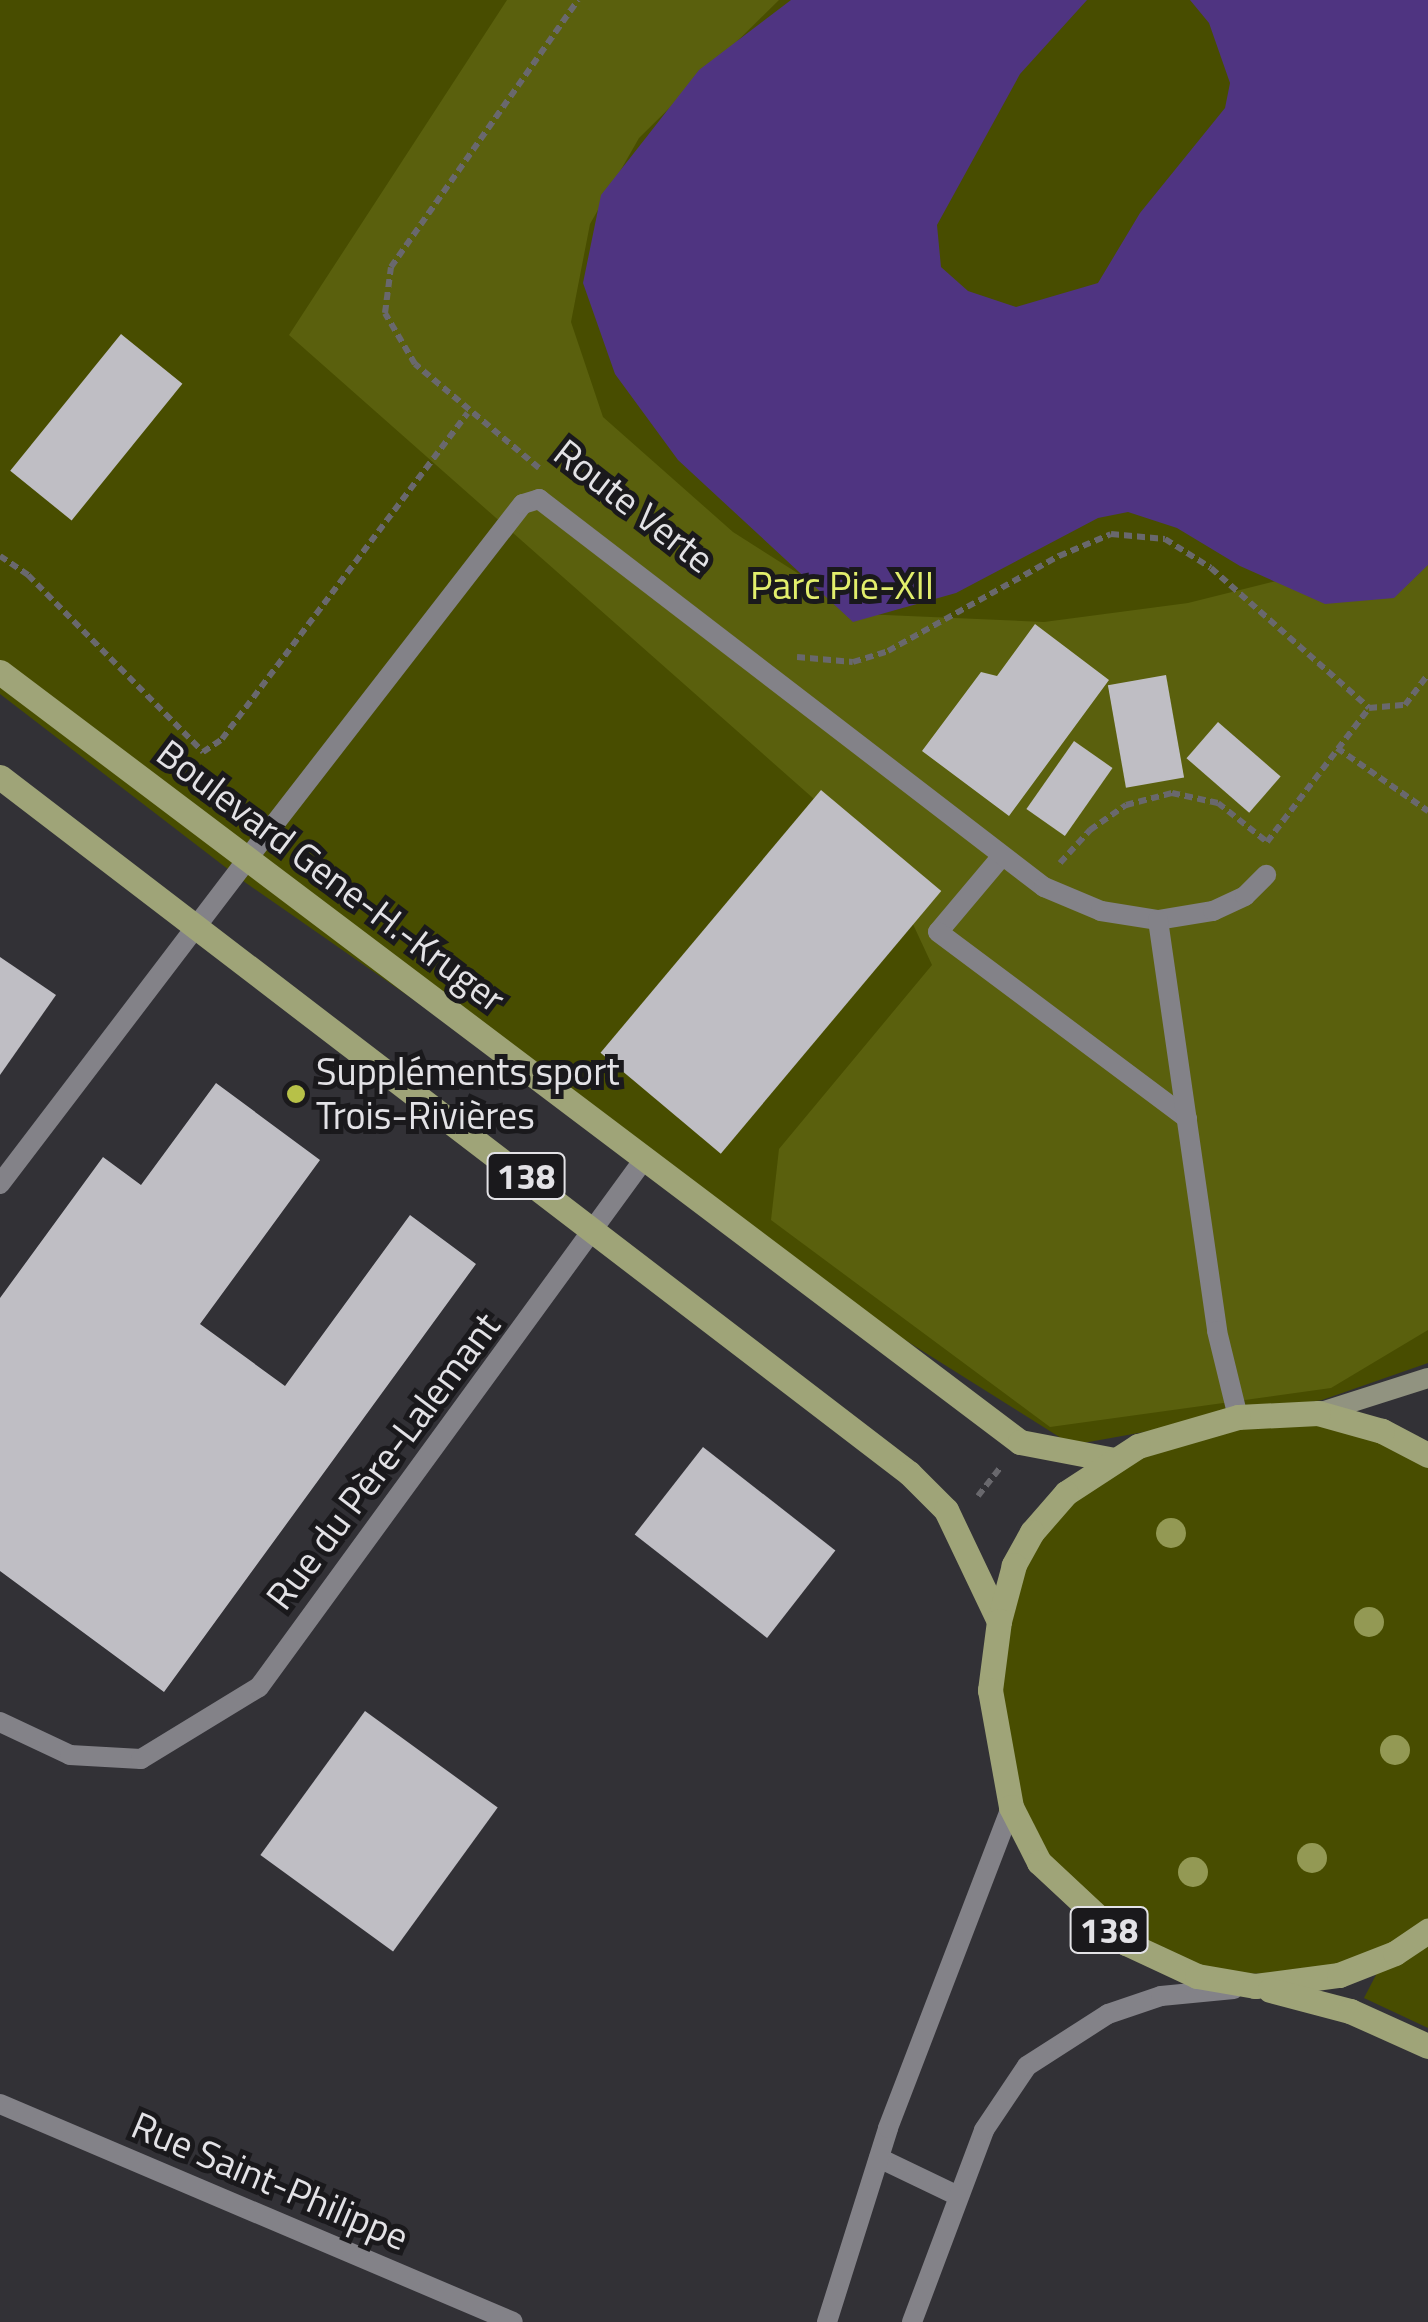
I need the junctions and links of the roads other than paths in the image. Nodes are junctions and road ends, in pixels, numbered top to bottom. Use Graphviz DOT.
graph roads {
  1 [pos="0,672"];
  2 [pos="0,777"];
  3 [pos="1002,856"];
  4 [pos="248,858"];
  5 [pos="1266,875"];
  6 [pos="1158,920"];
  7 [pos="195,925"];
  8 [pos="1187,1118"];
  9 [pos="642,1162"];
  10 [pos="0,1184"];
  11 [pos="597,1230"];
  12 [pos="1428,1378"];
  13 [pos="1318,1413"];
  14 [pos="1238,1416"];
  15 [pos="1428,1455"];
  16 [pos="1114,1460"];
  17 [pos="999,1621"];
  18 [pos="0,1722"];
  19 [pos="1011,1807"];
  20 [pos="1428,1930"];
  21 [pos="1255,1986"];
  22 [pos="1428,2046"];
  23 [pos="0,2104"];
  24 [pos="879,2158"];
  25 [pos="956,2195"];
  26 [pos="513,2322"];
  27 [pos="826,2322"];
  28 [pos="912,2322"];
  1 -- 4 [label="main road, Boulevard Gene-H.-Kruger / 138"];
  2 -- 7 [label="main road, 138"];
  3 -- 4 [label="street"];
  3 -- 6 [label="street"];
  3 -- 8 [label="street"];
  4 -- 7 [label="street"];
  4 -- 9 [label="main road, Boulevard Gene-H.-Kruger / 138"];
  5 -- 6 [label="street"];
  6 -- 8 [label="street"];
  7 -- 10 [label="street"];
  7 -- 11 [label="main road, 138"];
  8 -- 14 [label="street"];
  9 -- 11 [label="street, Rue du Père-Lalemant"];
  9 -- 16 [label="main road, Boulevard Gene-H.-Kruger / 138"];
  11 -- 17 [label="main road, 138"];
  11 -- 18 [label="street, Rue du Père-Lalemant"];
  12 -- 13 [label="main road"];
  13 -- 14 [label="main road"];
  13 -- 15 [label="main road"];
  14 -- 16 [label="main road"];
  16 -- 17 [label="main road"];
  17 -- 19 [label="main road, 138"];
  19 -- 21 [label="main road, 138"];
  19 -- 24 [label="street"];
  20 -- 21 [label="main road, 138"];
  21 -- 22 [label="main road"];
  21 -- 25 [label="street"];
  23 -- 26 [label="street, Rue Saint-Philippe"];
  24 -- 25 [label="street"];
  24 -- 27 [label="street"];
  25 -- 28 [label="street"];
}
